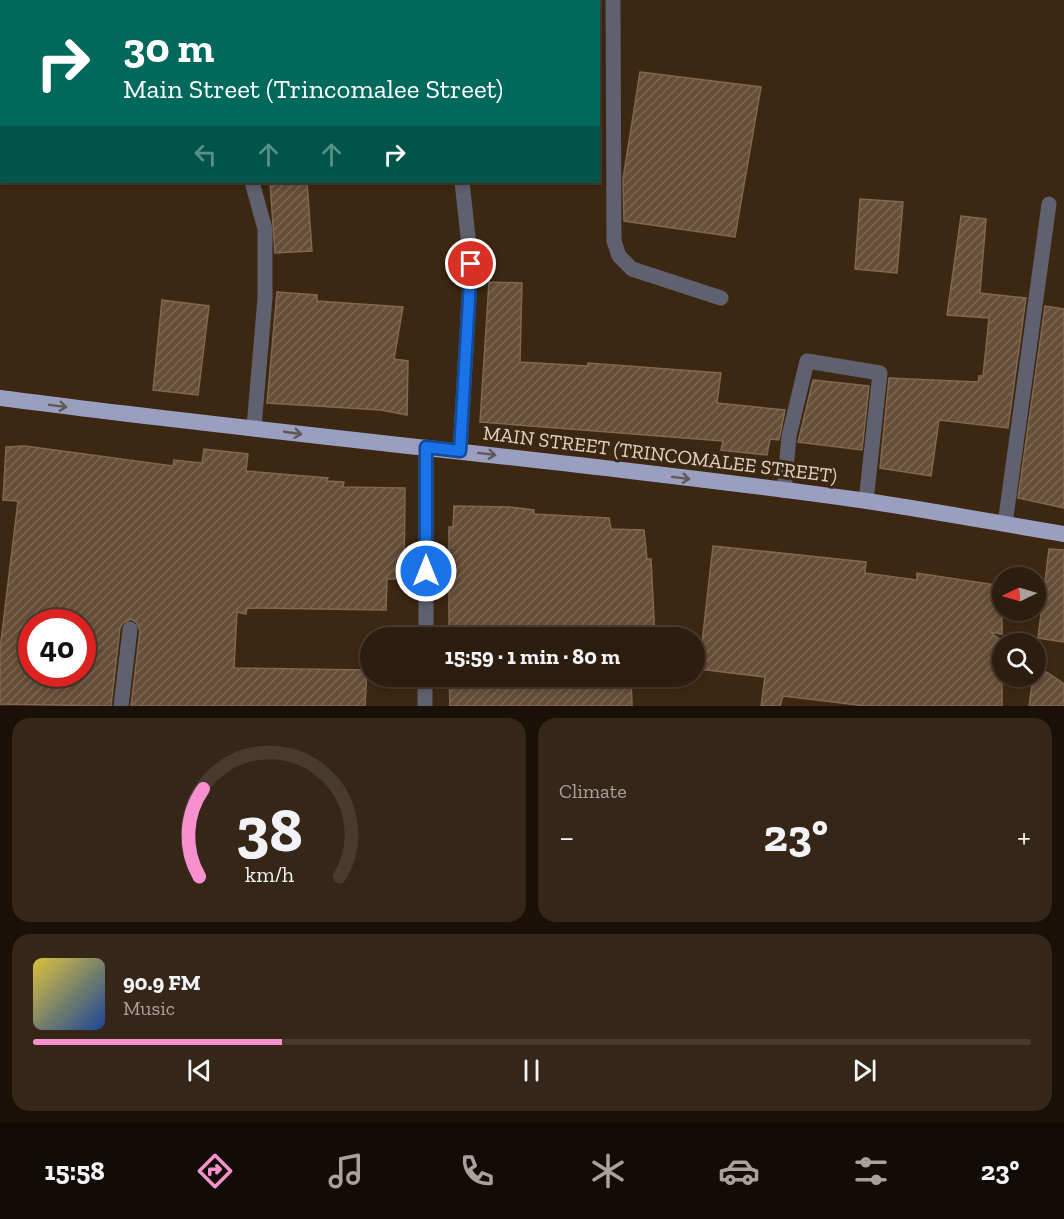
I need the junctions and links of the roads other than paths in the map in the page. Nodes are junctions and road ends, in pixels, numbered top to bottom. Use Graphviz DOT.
graph roads {
  1 [pos="613,0"];
  2 [pos="252,183"];
  3 [pos="462,183"];
  4 [pos="1049,204"];
  5 [pos="721,298"];
  6 [pos="0,398"];
  7 [pos="254,427"];
  8 [pos="426,447"];
  9 [pos="460,451"];
  10 [pos="784,491"];
  11 [pos="866,501"];
  12 [pos="1005,524"];
  13 [pos="1064,534"];
  14 [pos="426,627"];
  15 [pos="130,629"];
  16 [pos="425,687"];
  17 [pos="121,706"];
  18 [pos="425,706"];
  1 -- 5 [label="street"];
  2 -- 7 [label="street"];
  3 -- 9 [label="street"];
  4 -- 12 [label="street"];
  6 -- 7 [label="highway, MAIN STREET (TRINCOMALEE STREET), one-way"];
  7 -- 8 [label="highway, MAIN STREET (TRINCOMALEE STREET), one-way"];
  8 -- 9 [label="highway, MAIN STREET (TRINCOMALEE STREET)"];
  8 -- 14 [label="street"];
  9 -- 10 [label="highway, MAIN STREET (TRINCOMALEE STREET), one-way"];
  10 -- 11 [label="highway, MAIN STREET (TRINCOMALEE STREET)"];
  10 -- 11 [label="street"];
  11 -- 12 [label="highway, MAIN STREET (TRINCOMALEE STREET)"];
  12 -- 13 [label="highway, MAIN STREET (TRINCOMALEE STREET)"];
  15 -- 17 [label="street"];
  16 -- 18 [label="street"];
}
